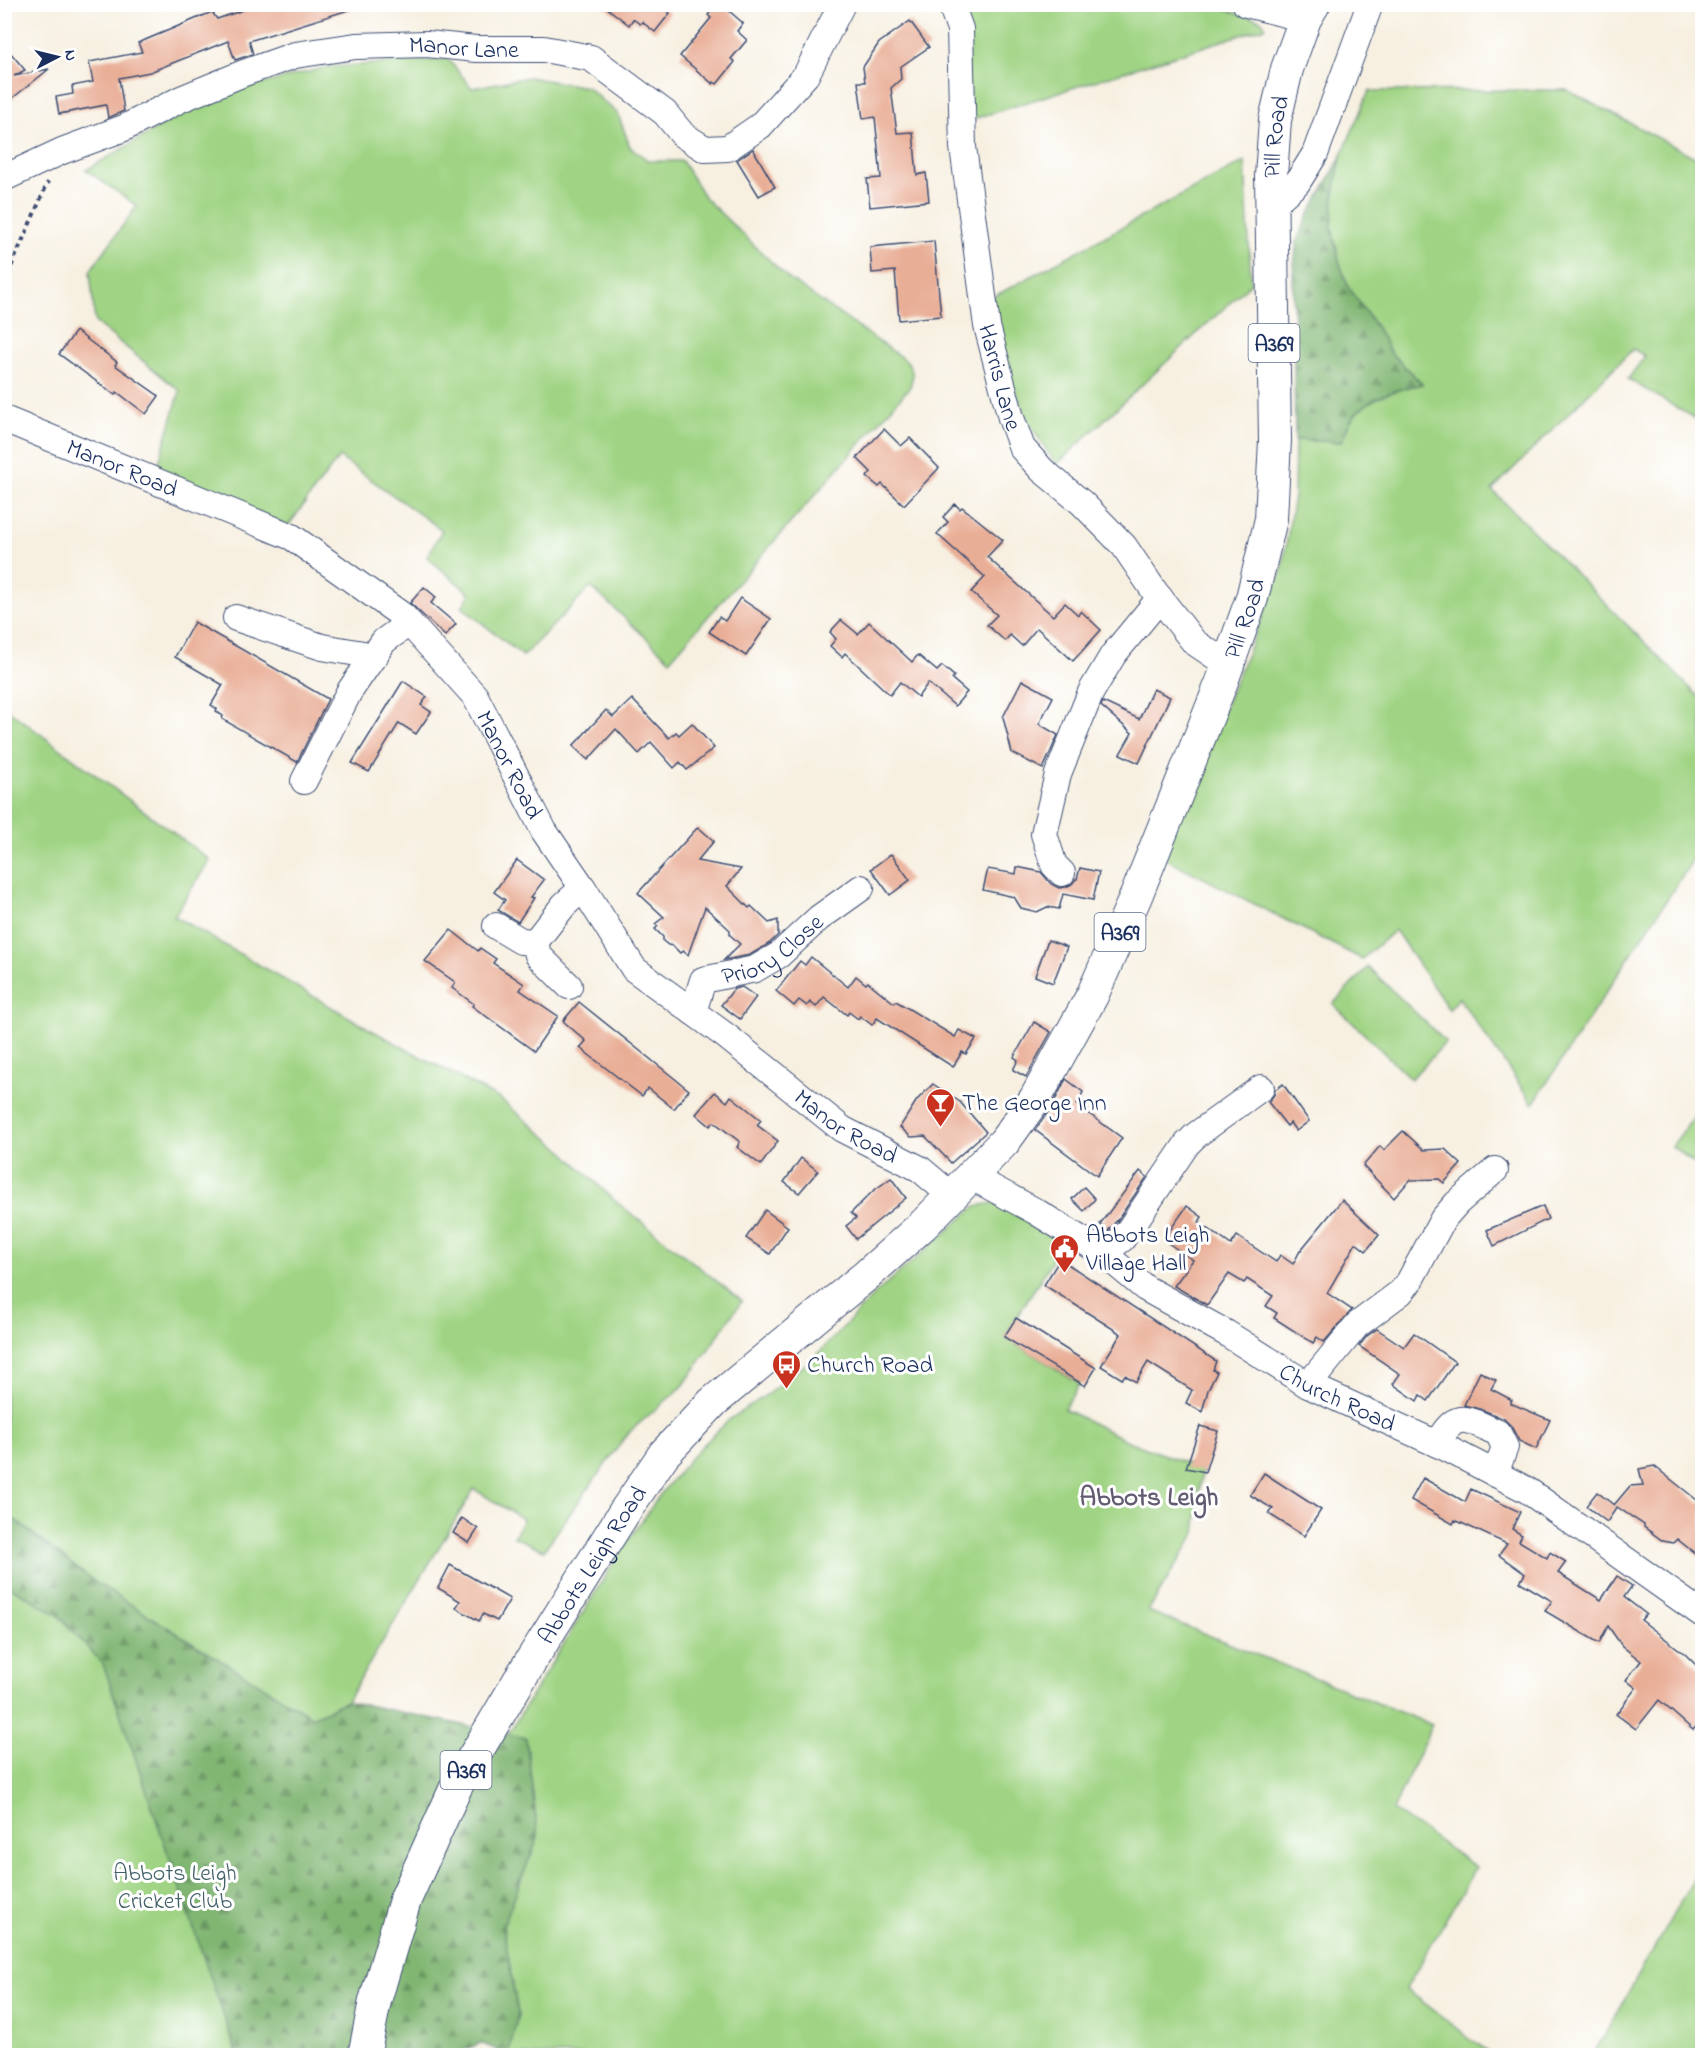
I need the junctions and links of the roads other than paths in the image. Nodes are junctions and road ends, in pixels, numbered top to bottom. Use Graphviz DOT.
graph roads {
  1 [pos="842,4"];
  2 [pos="951,4"];
  3 [pos="1246,4"];
  4 [pos="1370,4"];
  5 [pos="1310,12"];
  6 [pos="4,178"];
  7 [pos="1272,205"];
  8 [pos="4,419"];
  9 [pos="1160,598"];
  10 [pos="236,618"];
  11 [pos="409,623"];
  12 [pos="375,656"];
  13 [pos="1228,666"];
  14 [pos="304,781"];
  15 [pos="1062,873"];
  16 [pos="583,888"];
  17 [pos="861,888"];
  18 [pos="496,926"];
  19 [pos="535,942"];
  20 [pos="569,986"];
  21 [pos="693,1012"];
  22 [pos="1261,1088"];
  23 [pos="1495,1170"];
  24 [pos="962,1187"];
  25 [pos="1102,1253"];
  26 [pos="1308,1385"];
  27 [pos="1437,1444"];
  28 [pos="1495,1474"];
  29 [pos="1702,1614"];
  30 [pos="364,2055"];
  1 -- 6 [label="street, Manor Lane"];
  2 -- 9 [label="street, Harris Lane"];
  3 -- 5 [label="street"];
  4 -- 7 [label="street"];
  5 -- 7 [label="main road, Pill Road / A369"];
  7 -- 13 [label="main road, Pill Road / A369"];
  8 -- 11 [label="street, Manor Road"];
  9 -- 13 [label="street, Harris Lane"];
  9 -- 15 [label="street"];
  10 -- 12 [label="street"];
  11 -- 12 [label="street"];
  11 -- 16 [label="street, Manor Road"];
  12 -- 14 [label="street"];
  13 -- 24 [label="main road, Pill Road / A369"];
  16 -- 19 [label="street"];
  16 -- 21 [label="street, Manor Road"];
  17 -- 21 [label="street, Priory Close"];
  18 -- 19 [label="street"];
  19 -- 20 [label="street"];
  21 -- 24 [label="street, Manor Road"];
  22 -- 25 [label="street"];
  23 -- 26 [label="street"];
  24 -- 25 [label="street, Church Road"];
  24 -- 30 [label="main road, Abbots Leigh Road / A369"];
  25 -- 26 [label="street, Church Road"];
  26 -- 27 [label="street, Church Road"];
  27 -- 28 [label="street, Church Road"];
  27 -- 28 [label="street"];
  28 -- 29 [label="street, Church Road"];
}
